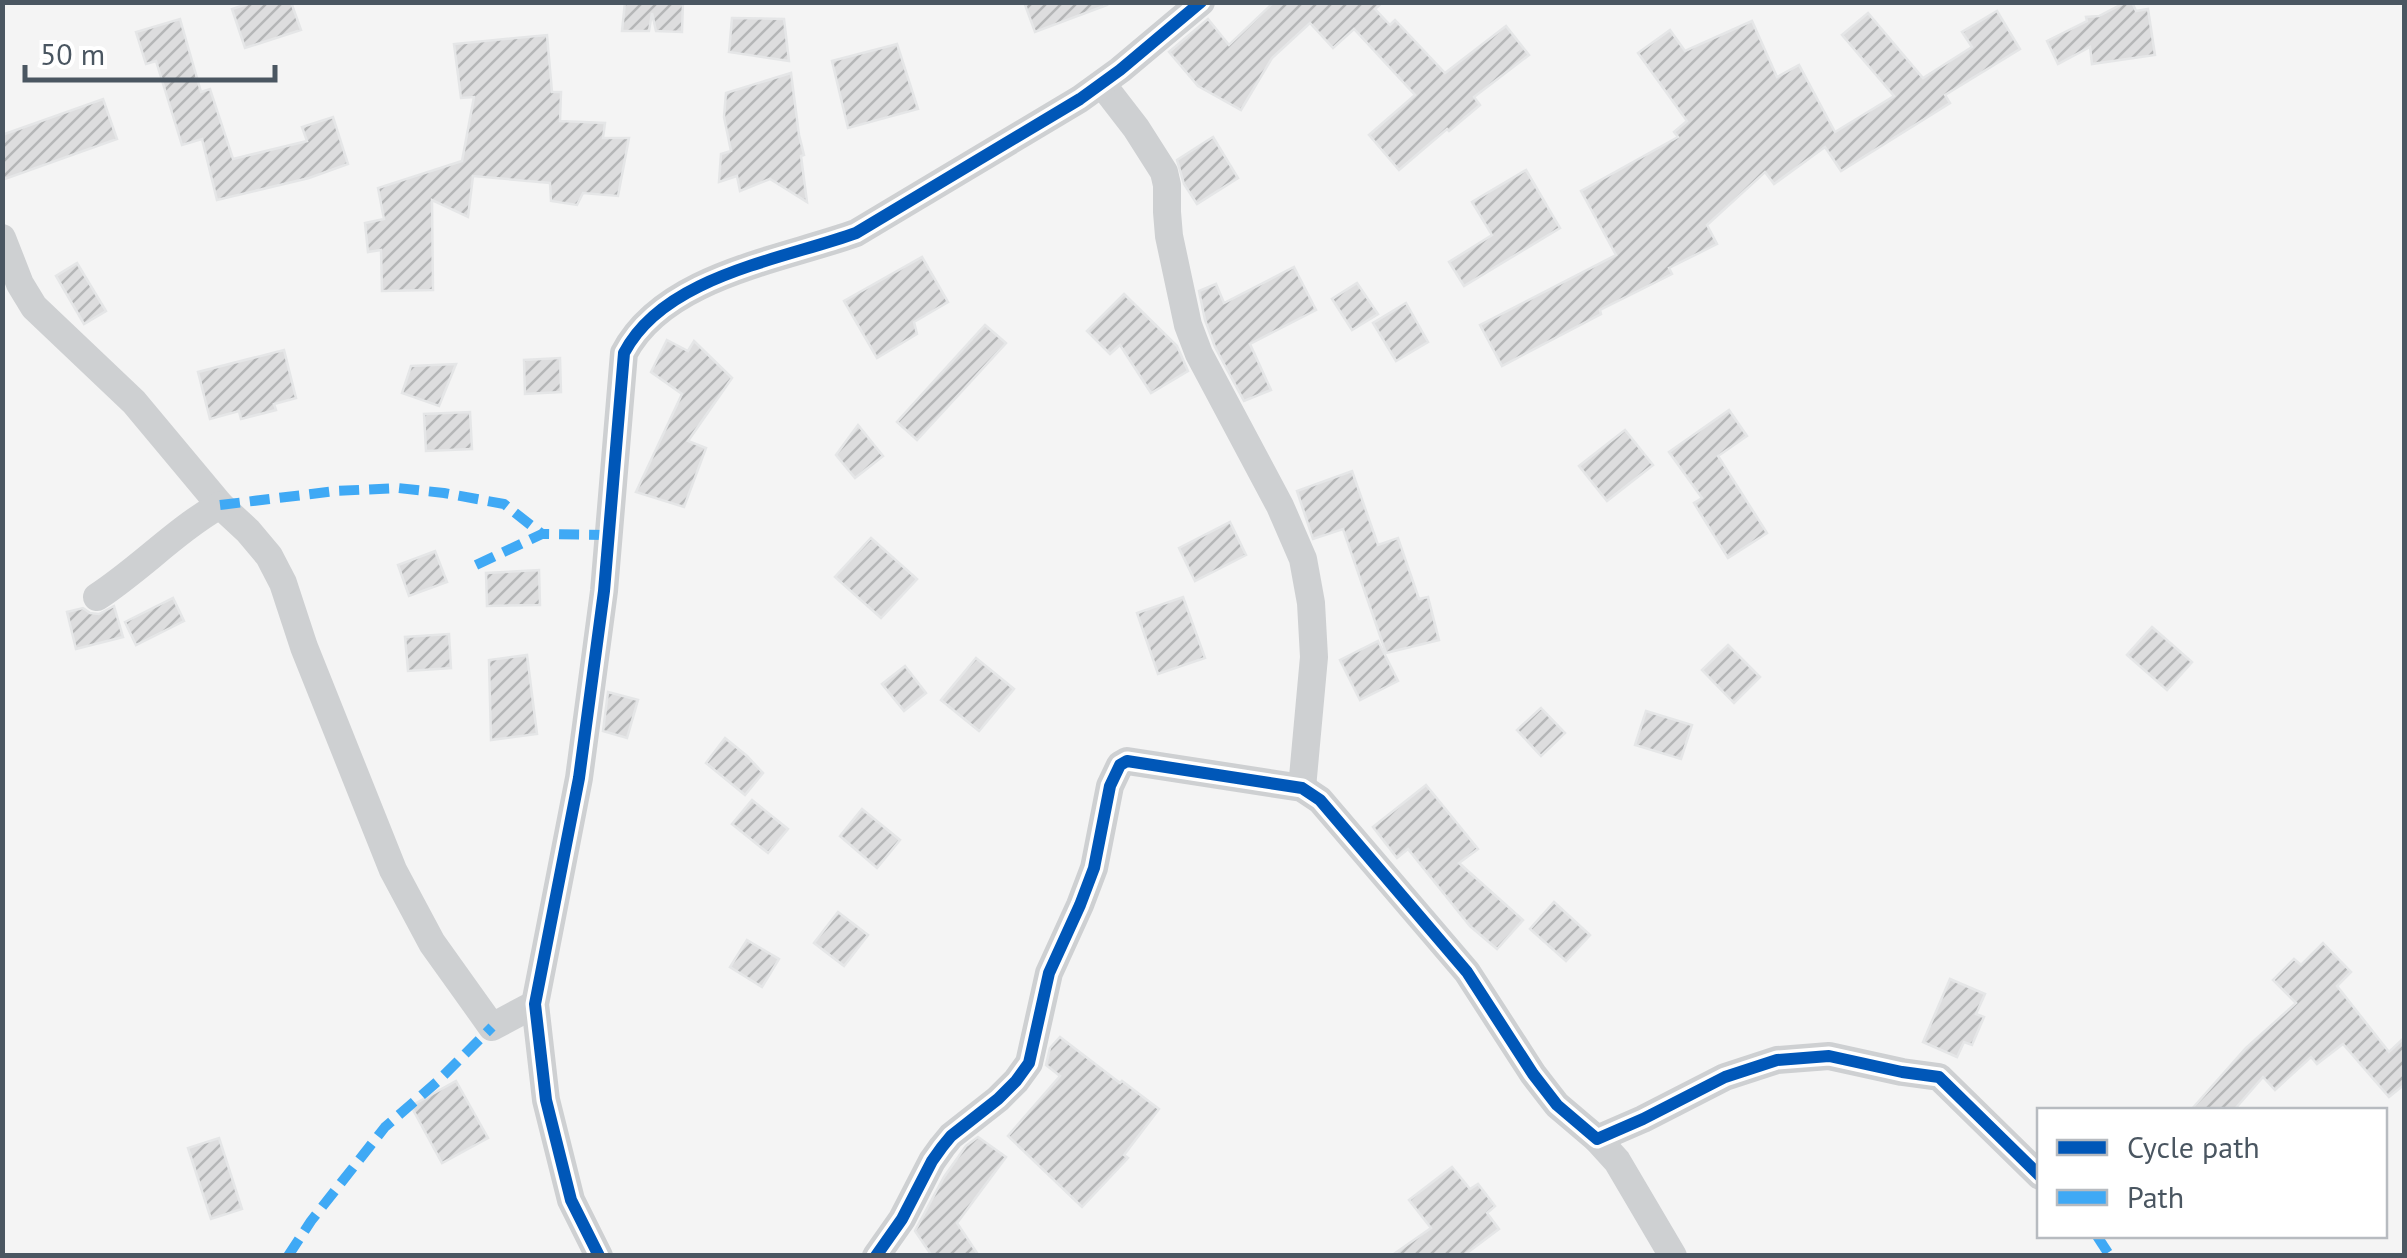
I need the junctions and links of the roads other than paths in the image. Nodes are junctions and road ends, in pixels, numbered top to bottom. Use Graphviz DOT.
graph roads {
  1 [pos="1201,2"];
  2 [pos="1102,84"];
  3 [pos="2,238"];
  4 [pos="220,505"];
  5 [pos="98,598"];
  6 [pos="1302,788"];
  7 [pos="535,1004"];
  8 [pos="1597,1139"];
  9 [pos="2037,1173"];
  10 [pos="599,1256"];
  11 [pos="876,1256"];
  12 [pos="1673,1256"];
  1 -- 2 [label="street"];
  2 -- 6 [label="street"];
  2 -- 7 [label="street"];
  3 -- 4 [label="street"];
  4 -- 5 [label="street"];
  4 -- 7 [label="street"];
  6 -- 8 [label="street"];
  6 -- 11 [label="street"];
  7 -- 10 [label="street"];
  8 -- 9 [label="street"];
  8 -- 12 [label="street"];
}
